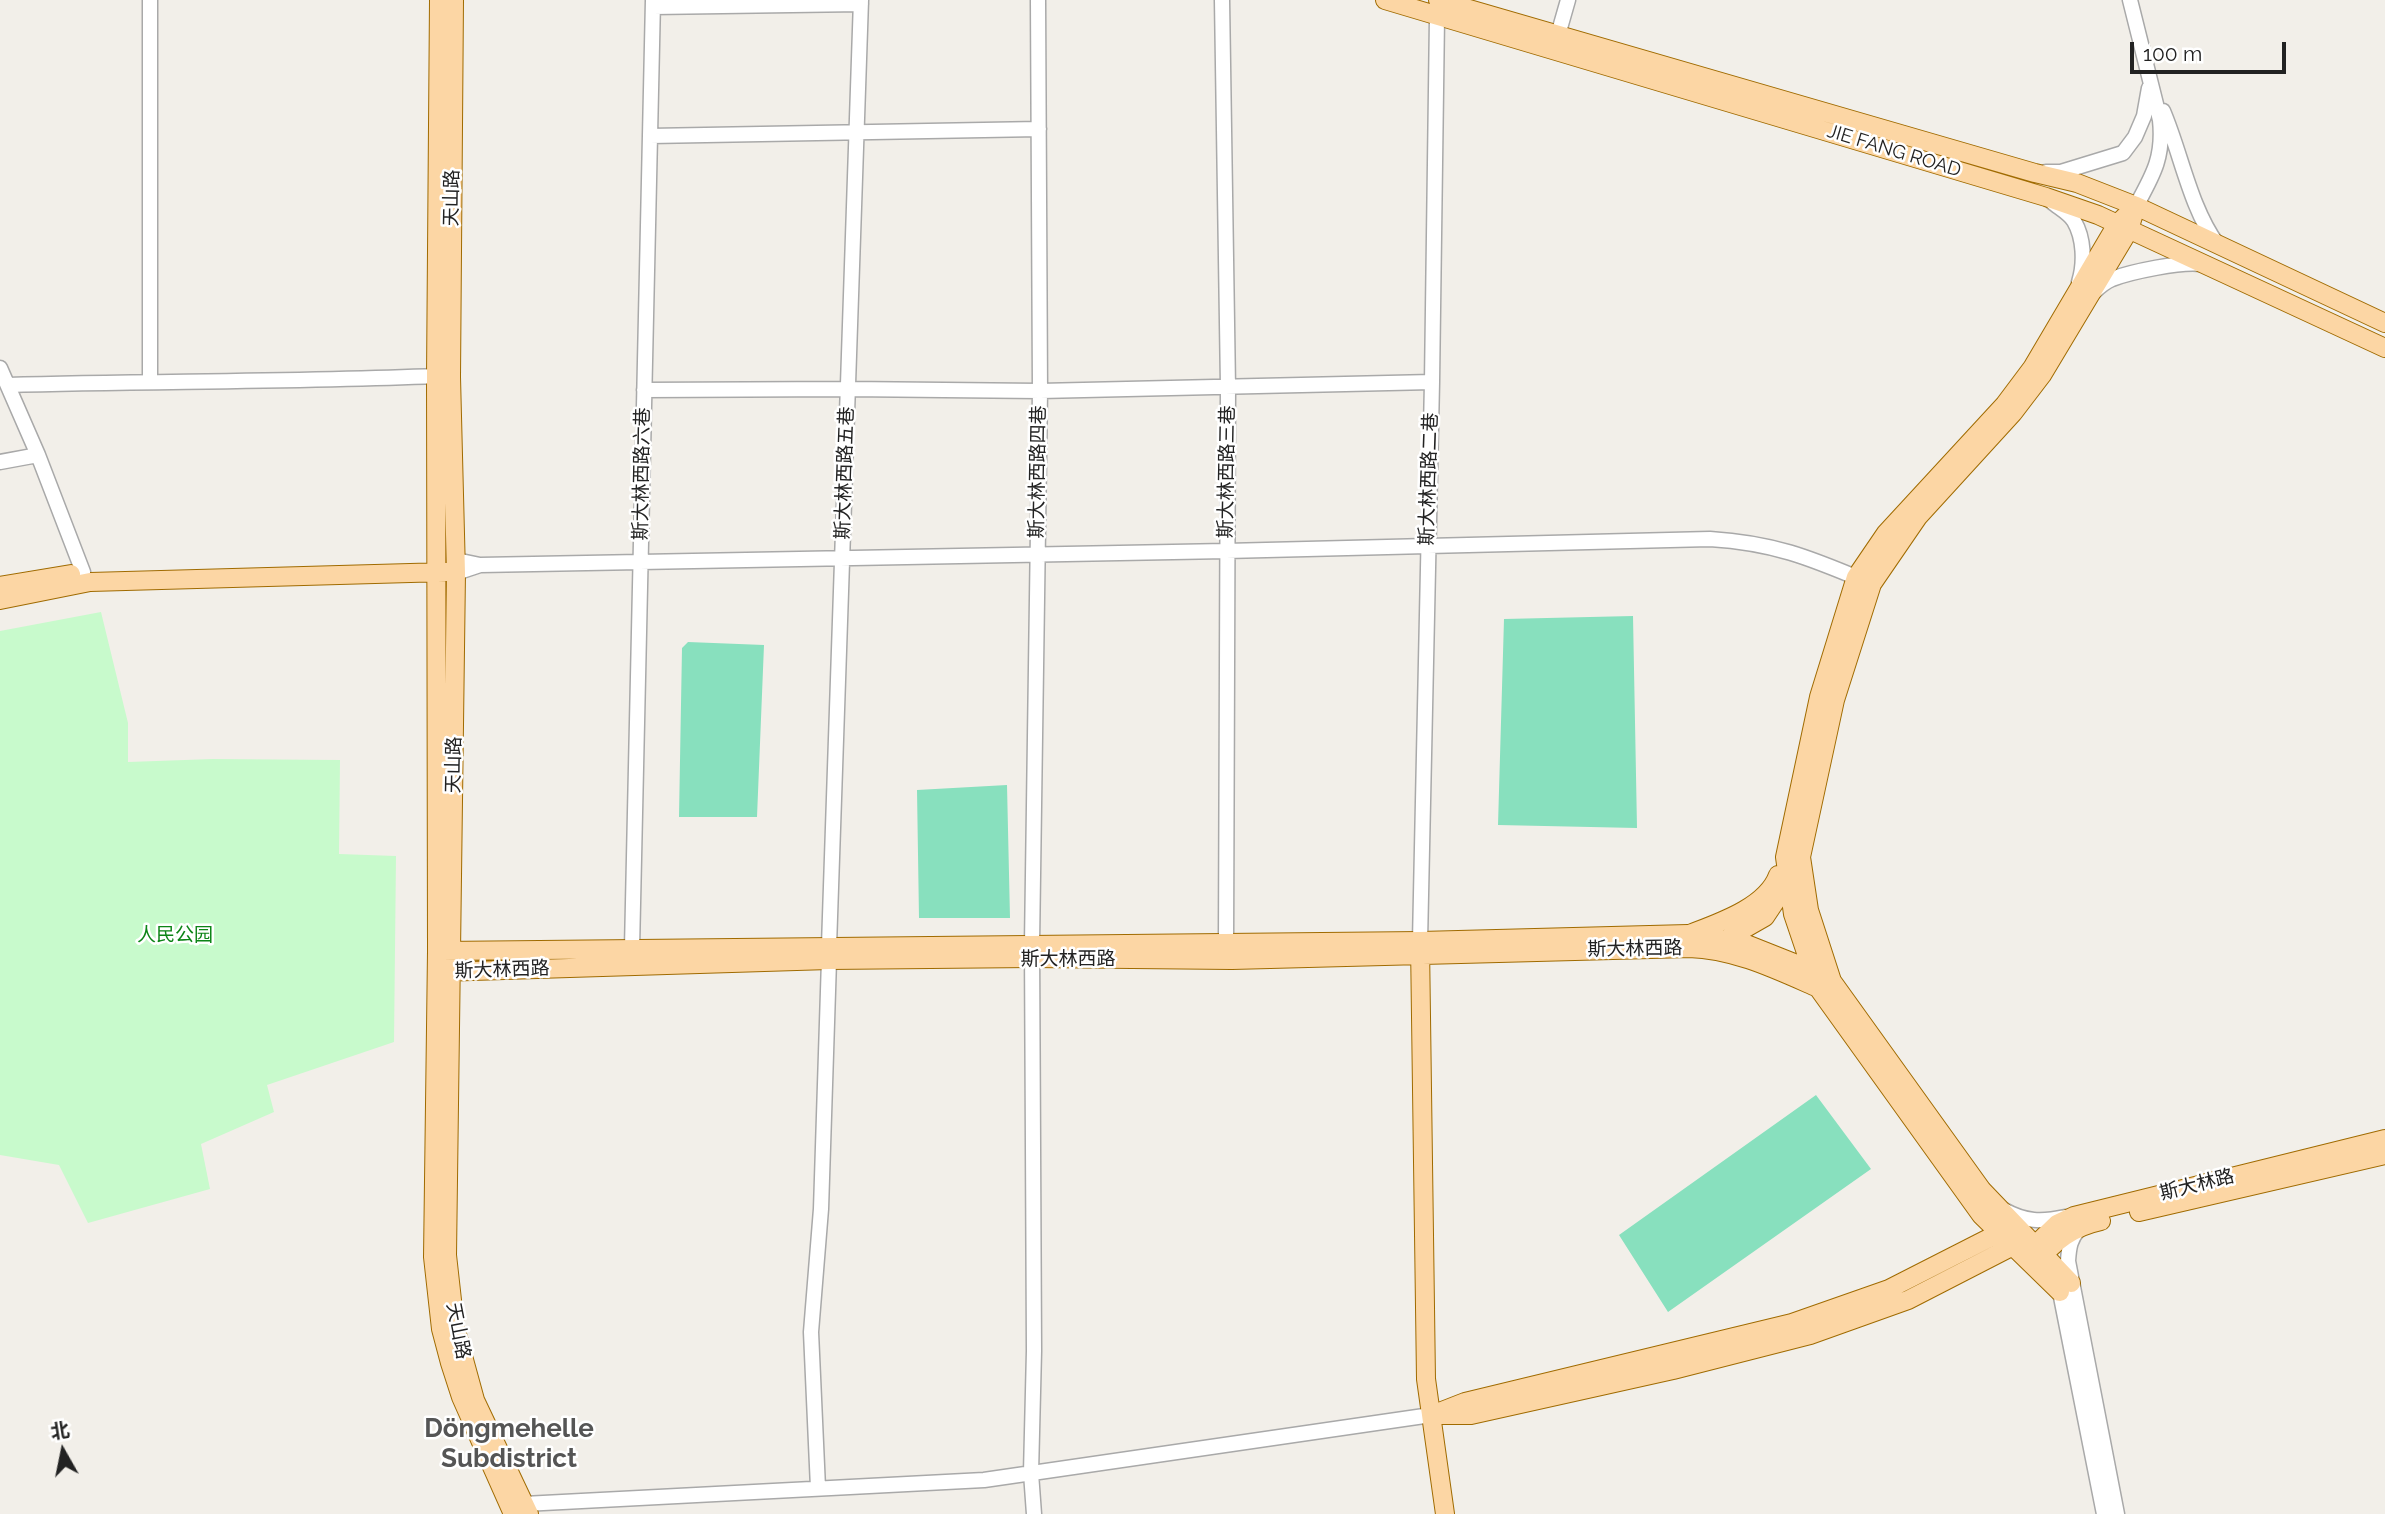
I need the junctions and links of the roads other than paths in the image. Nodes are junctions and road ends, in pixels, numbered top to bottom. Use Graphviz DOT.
graph roads {
  1 [pos="150,0"];
  2 [pos="439,0"];
  3 [pos="454,0"];
  4 [pos="1038,0"];
  5 [pos="1222,0"];
  6 [pos="1385,0"];
  7 [pos="1568,0"];
  8 [pos="2130,0"];
  9 [pos="861,2"];
  10 [pos="653,4"];
  11 [pos="1437,8"];
  12 [pos="1558,35"];
  13 [pos="2150,80"];
  14 [pos="1039,129"];
  15 [pos="857,133"];
  16 [pos="650,136"];
  17 [pos="2035,173"];
  18 [pos="2046,197"];
  19 [pos="2136,206"];
  20 [pos="2123,227"];
  21 [pos="2218,245"];
  22 [pos="2208,265"];
  23 [pos="2081,297"];
  24 [pos="2385,323"];
  25 [pos="2385,348"];
  26 [pos="0,368"];
  27 [pos="436,376"];
  28 [pos="150,381"];
  29 [pos="1432,382"];
  30 [pos="8,385"];
  31 [pos="1227,387"];
  32 [pos="848,389"];
  33 [pos="644,390"];
  34 [pos="1040,391"];
  35 [pos="38,455"];
  36 [pos="0,462"];
  37 [pos="1427,545"];
  38 [pos="1226,551"];
  39 [pos="1037,554"];
  40 [pos="843,558"];
  41 [pos="640,562"];
  42 [pos="437,566"];
  43 [pos="456,566"];
  44 [pos="83,572"];
  45 [pos="1864,581"];
  46 [pos="0,586"];
  47 [pos="0,600"];
  48 [pos="1793,857"];
  49 [pos="1789,882"];
  50 [pos="1726,940"];
  51 [pos="1694,941"];
  52 [pos="1226,943"];
  53 [pos="1420,947"];
  54 [pos="632,948"];
  55 [pos="444,951"];
  56 [pos="1032,951"];
  57 [pos="829,953"];
  58 [pos="1820,971"];
  59 [pos="444,972"];
  60 [pos="1818,988"];
  61 [pos="2385,1139"];
  62 [pos="2385,1155"];
  63 [pos="1994,1205"];
  64 [pos="2078,1220"];
  65 [pos="1999,1233"];
  66 [pos="2029,1254"];
  67 [pos="2065,1288"];
  68 [pos="1431,1415"];
  69 [pos="1031,1473"];
  70 [pos="818,1488"];
  71 [pos="519,1510"];
  72 [pos="1034,1514"];
  73 [pos="1445,1514"];
  74 [pos="2104,1514"];
  75 [pos="2117,1514"];
  1 -- 28 [label="street"];
  2 -- 27 [label="main road, 天山路"];
  3 -- 43 [label="main road, 天山路"];
  4 -- 14 [label="street, 斯大林西路四巷"];
  5 -- 31 [label="street, 斯大林西路三巷"];
  6 -- 11 [label="main road, JIE FANG ROAD"];
  7 -- 12 [label="street"];
  8 -- 13 [label="street"];
  9 -- 10 [label="street"];
  9 -- 15 [label="street, 斯大林西路五巷"];
  10 -- 16 [label="street, 斯大林西路六巷"];
  11 -- 12 [label="main road, JIE FANG ROAD"];
  11 -- 18 [label="main road, JIE FANG ROAD"];
  11 -- 29 [label="street, 斯大林西路二巷"];
  12 -- 17 [label="main road, JIE FANG ROAD"];
  13 -- 17 [label="street"];
  13 -- 19 [label="street"];
  13 -- 21 [label="street"];
  14 -- 15 [label="street"];
  14 -- 34 [label="street, 斯大林西路四巷"];
  15 -- 16 [label="street"];
  15 -- 32 [label="street, 斯大林西路五巷"];
  16 -- 33 [label="street, 斯大林西路六巷"];
  17 -- 19 [label="main road, JIE FANG ROAD"];
  18 -- 20 [label="main road, JIE FANG ROAD"];
  18 -- 23 [label="street"];
  19 -- 20 [label="main road"];
  19 -- 21 [label="main road, JIE FANG ROAD"];
  20 -- 22 [label="main road, JIE FANG ROAD"];
  20 -- 23 [label="main road"];
  21 -- 24 [label="main road, JIE FANG ROAD"];
  22 -- 23 [label="street"];
  22 -- 25 [label="main road, JIE FANG ROAD"];
  23 -- 45 [label="main road"];
  26 -- 30 [label="street"];
  27 -- 28 [label="street"];
  27 -- 42 [label="main road, 天山路"];
  28 -- 30 [label="street"];
  29 -- 31 [label="street"];
  29 -- 37 [label="street, 斯大林西路二巷"];
  30 -- 35 [label="street"];
  31 -- 34 [label="street"];
  31 -- 38 [label="street, 斯大林西路三巷"];
  32 -- 33 [label="street"];
  32 -- 34 [label="street"];
  32 -- 40 [label="street, 斯大林西路五巷"];
  33 -- 41 [label="street, 斯大林西路六巷"];
  34 -- 39 [label="street, 斯大林西路四巷"];
  35 -- 36 [label="street"];
  35 -- 44 [label="street"];
  37 -- 38 [label="street"];
  37 -- 45 [label="street"];
  37 -- 53 [label="street, 斯大林西路二巷"];
  38 -- 39 [label="street"];
  38 -- 52 [label="street, 斯大林西路三巷"];
  39 -- 40 [label="street"];
  39 -- 56 [label="street, 斯大林西路四巷"];
  40 -- 41 [label="street"];
  40 -- 57 [label="street, 斯大林西路五巷"];
  41 -- 43 [label="street"];
  41 -- 54 [label="street, 斯大林西路六巷"];
  42 -- 43 [label="main road"];
  42 -- 44 [label="main road"];
  42 -- 47 [label="main road"];
  42 -- 55 [label="main road, 天山路"];
  43 -- 55 [label="main road, 天山路"];
  44 -- 46 [label="main road"];
  45 -- 48 [label="main road"];
  48 -- 49 [label="main road"];
  48 -- 51 [label="main road"];
  48 -- 58 [label="main road"];
  49 -- 50 [label="main road"];
  49 -- 58 [label="main road"];
  50 -- 51 [label="main road"];
  50 -- 58 [label="main road"];
  51 -- 53 [label="main road, 斯大林西路"];
  51 -- 60 [label="main road"];
  52 -- 53 [label="main road, 斯大林西路"];
  52 -- 56 [label="main road, 斯大林西路"];
  53 -- 56 [label="main road, 斯大林西路"];
  53 -- 68 [label="main road"];
  54 -- 55 [label="main road, 斯大林西路"];
  54 -- 57 [label="main road, 斯大林西路"];
  55 -- 59 [label="main road, 天山路"];
  56 -- 57 [label="main road, 斯大林西路"];
  56 -- 69 [label="street, 斯大林西路四巷"];
  57 -- 59 [label="main road, 斯大林西路"];
  57 -- 70 [label="street, 斯大林西路五巷"];
  58 -- 60 [label="main road"];
  58 -- 63 [label="main road"];
  59 -- 71 [label="main road, 天山路"];
  60 -- 65 [label="main road"];
  61 -- 64 [label="main road, 斯大林路"];
  62 -- 64 [label="main road, 斯大林路"];
  63 -- 64 [label="street"];
  63 -- 66 [label="main road"];
  64 -- 66 [label="main road, 斯大林路"];
  64 -- 67 [label="street"];
  65 -- 66 [label="main road"];
  65 -- 68 [label="main road"];
  66 -- 67 [label="main road"];
  66 -- 68 [label="main road, 斯大林路"];
  67 -- 74 [label="street"];
  67 -- 75 [label="street"];
  68 -- 69 [label="street"];
  68 -- 73 [label="main road"];
  69 -- 70 [label="street"];
  69 -- 72 [label="street, 斯大林西路四巷"];
  70 -- 71 [label="street"];
}
